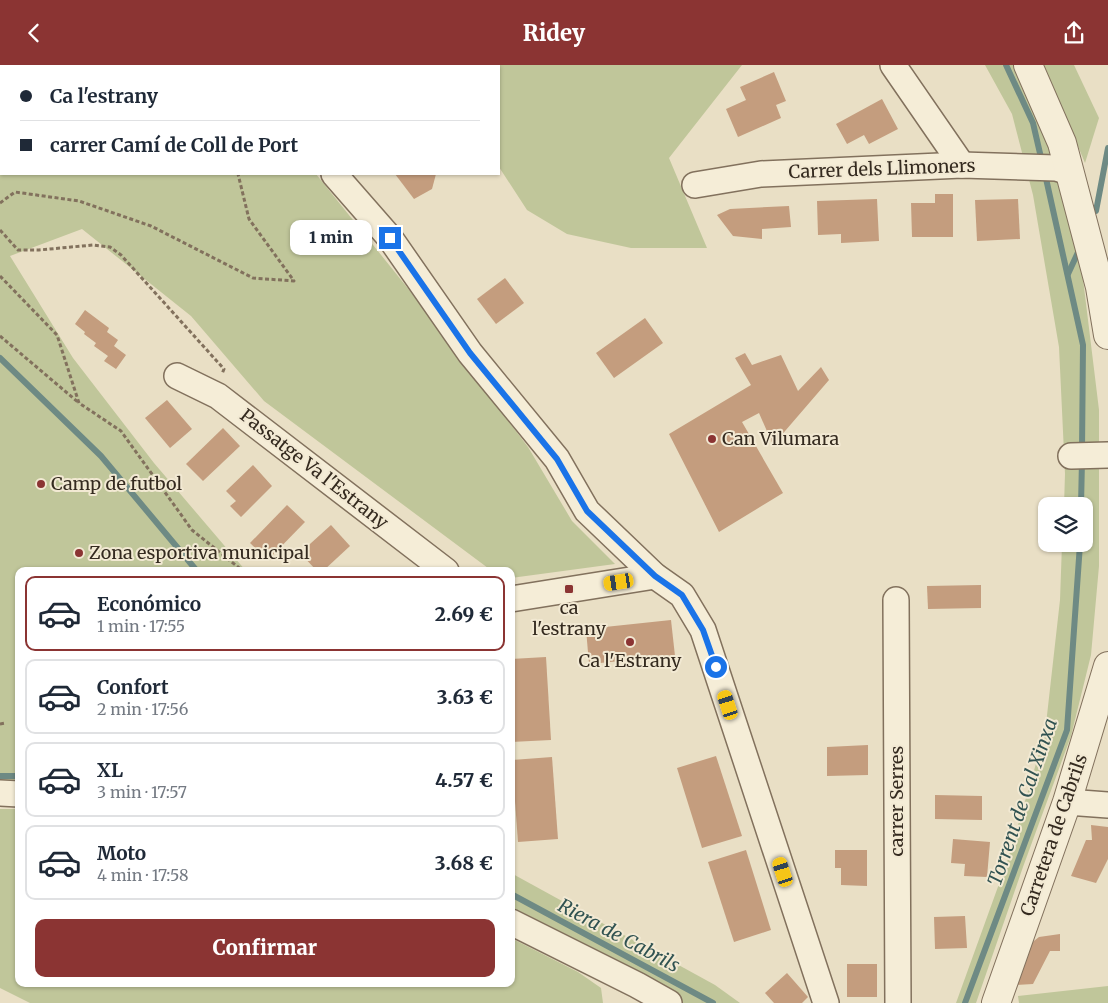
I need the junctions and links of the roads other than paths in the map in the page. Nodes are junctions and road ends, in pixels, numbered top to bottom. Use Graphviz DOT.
graph roads {
  1 [pos="893,65"];
  2 [pos="1028,65"];
  3 [pos="962,165"];
  4 [pos="1063,170"];
  5 [pos="335,175"];
  6 [pos="695,185"];
  7 [pos="1108,335"];
  8 [pos="177,376"];
  9 [pos="1102,455"];
  10 [pos="1071,456"];
  11 [pos="441,567"];
  12 [pos="655,576"];
  13 [pos="515,598"];
  14 [pos="896,600"];
  15 [pos="1107,673"];
  16 [pos="0,793"];
  17 [pos="15,794"];
  18 [pos="1067,802"];
  19 [pos="1108,805"];
  20 [pos="515,924"];
  21 [pos="630,994"];
  22 [pos="669,1003"];
  23 [pos="826,1003"];
  24 [pos="898,1003"];
  25 [pos="996,1003"];
  1 -- 3 [label="street"];
  2 -- 4 [label="street"];
  3 -- 4 [label="street, Carrer dels Llimoners"];
  3 -- 6 [label="street, Carrer dels Llimoners"];
  4 -- 7 [label="street"];
  5 -- 12 [label="street"];
  8 -- 11 [label="street, Passatge Va l'Estrany"];
  9 -- 10 [label="street"];
  12 -- 13 [label="street"];
  12 -- 23 [label="street"];
  14 -- 24 [label="street, carrer Serres"];
  15 -- 18 [label="street, Carretera de Cabrils"];
  16 -- 17 [label="street"];
  18 -- 19 [label="street"];
  18 -- 25 [label="street, Carretera de Cabrils"];
  20 -- 21 [label="street"];
  21 -- 22 [label="street"];
}
